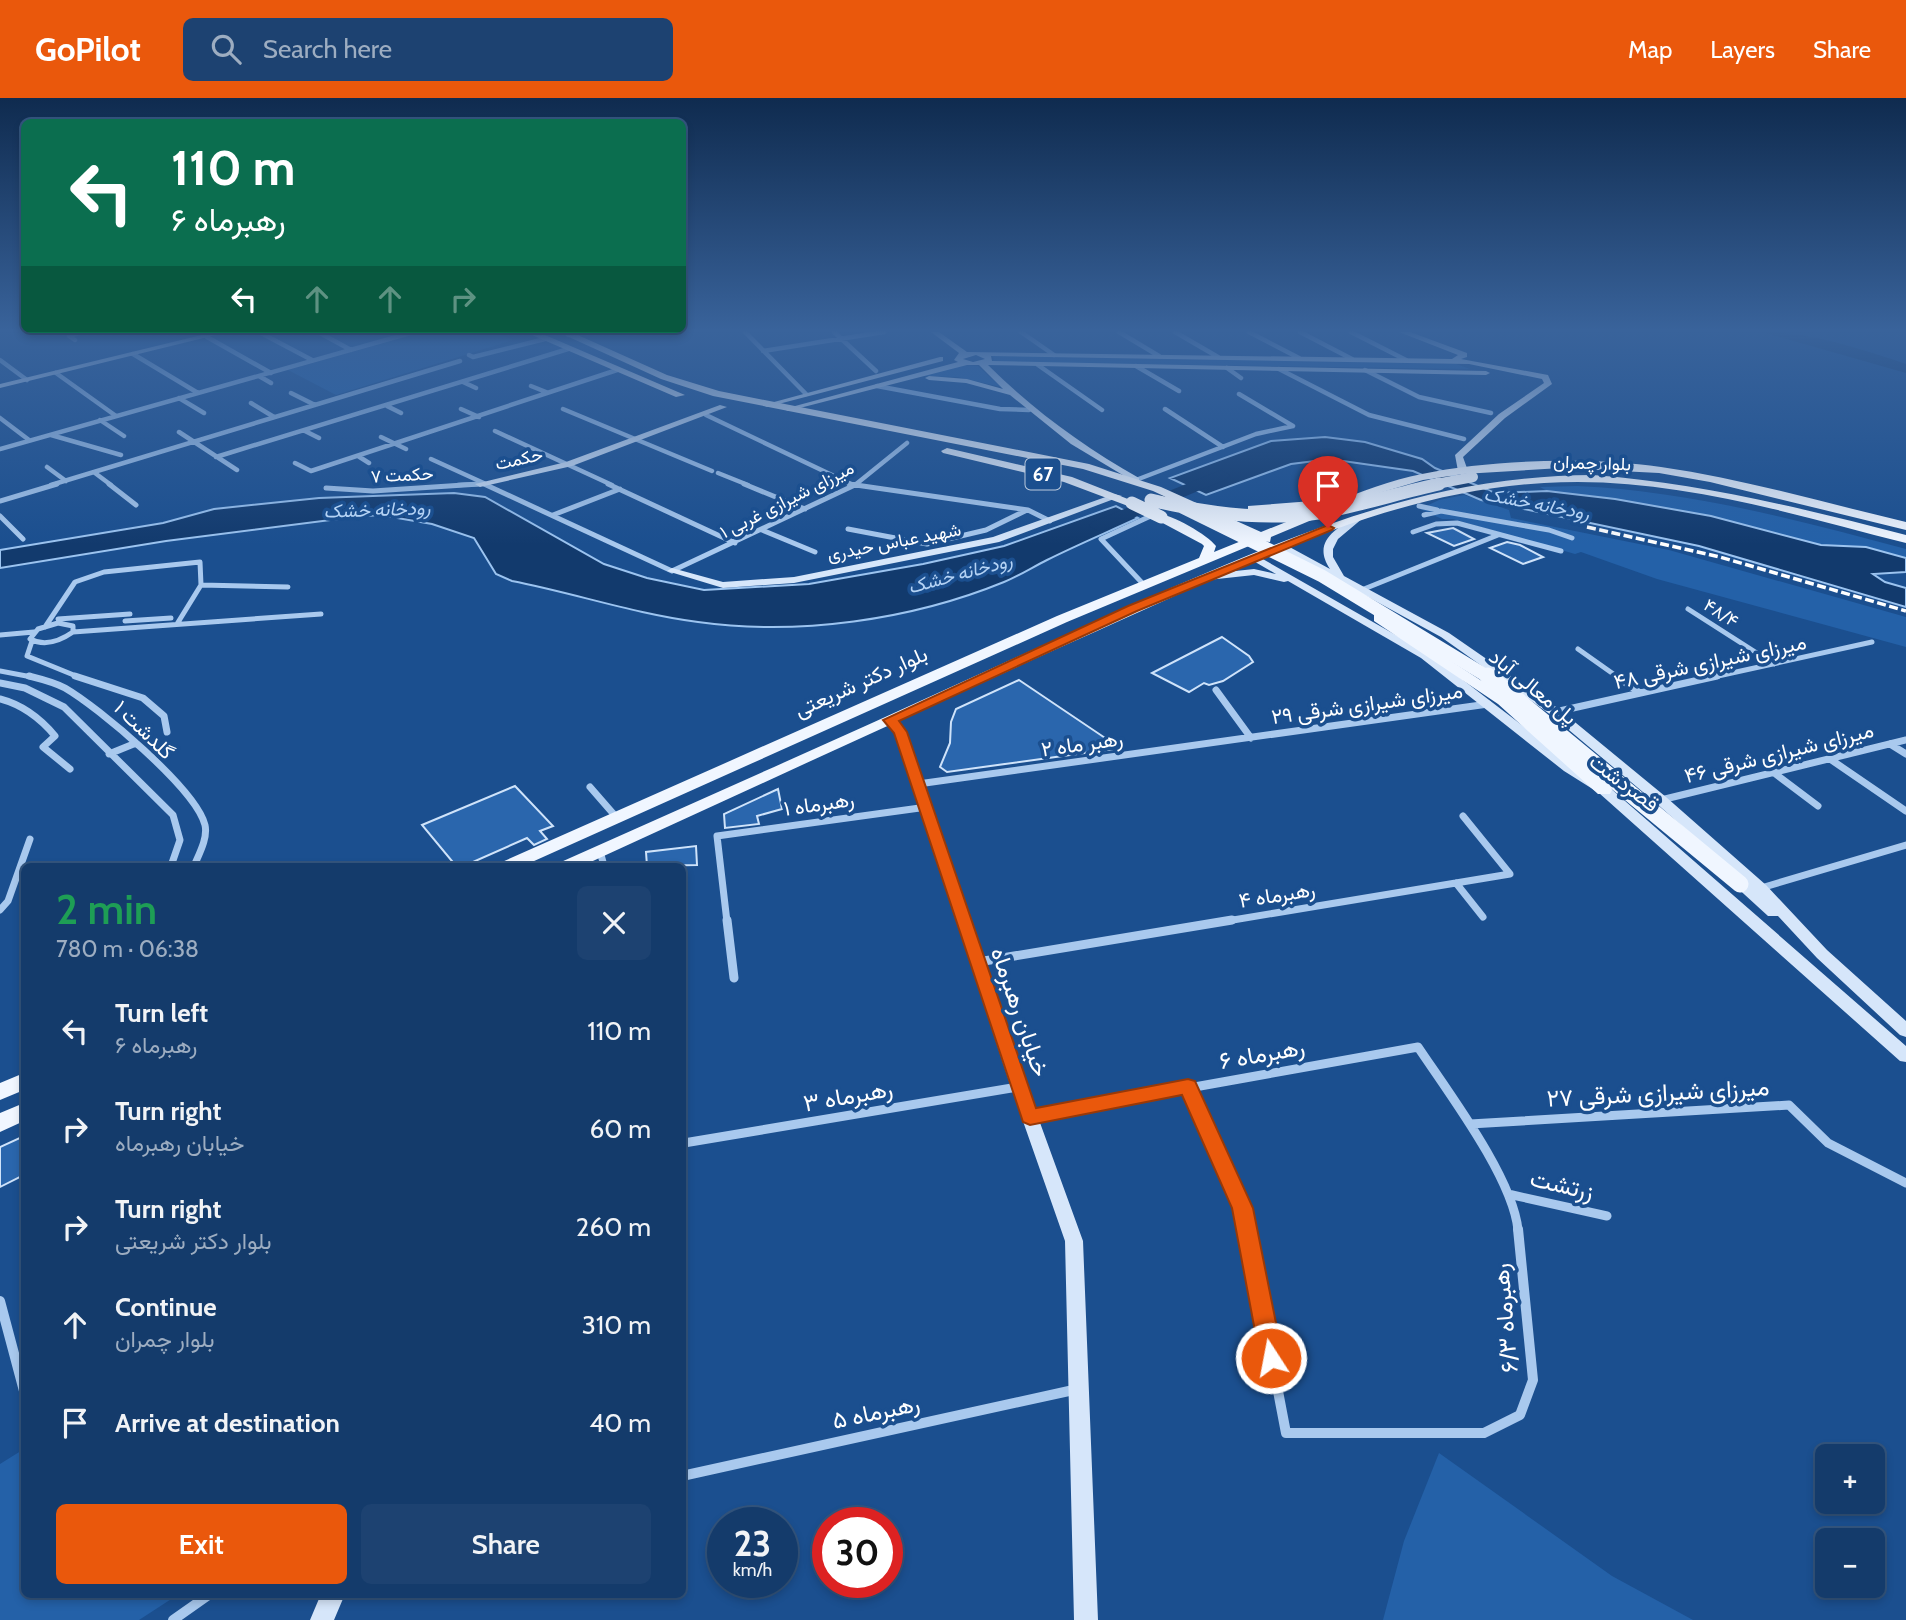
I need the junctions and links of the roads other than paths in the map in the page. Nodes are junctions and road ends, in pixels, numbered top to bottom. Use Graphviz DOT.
graph roads {
  1 [pos="97,403"];
  2 [pos="161,403"];
  3 [pos="187,403"];
  4 [pos="251,403"];
  5 [pos="312,403"];
  6 [pos="322,403"];
  7 [pos="393,403"];
  8 [pos="519,403"];
  9 [pos="710,403"];
  10 [pos="759,403"];
  11 [pos="774,403"];
  12 [pos="811,403"];
  13 [pos="966,403"];
  14 [pos="1021,403"];
  15 [pos="1092,403"];
  16 [pos="1254,403"];
  17 [pos="1346,403"];
  18 [pos="1446,403"];
  19 [pos="1519,403"];
  20 [pos="316,405"];
  21 [pos="386,405"];
  22 [pos="767,405"];
  23 [pos="723,407"];
  24 [pos="461,409"];
  25 [pos="563,409"];
  26 [pos="788,409"];
  27 [pos="1165,409"];
  28 [pos="1029,410"];
  29 [pos="1102,410"];
  30 [pos="204,413"];
  31 [pos="401,413"];
  32 [pos="1491,413"];
  33 [pos="706,415"];
  34 [pos="116,416"];
  35 [pos="274,417"];
  36 [pos="479,417"];
  37 [pos="0,418"];
  38 [pos="100,420"];
  39 [pos="470,420"];
  40 [pos="864,423"];
  41 [pos="479,424"];
  42 [pos="305,431"];
  43 [pos="495,431"];
  44 [pos="179,432"];
  45 [pos="49,435"];
  46 [pos="124,436"];
  47 [pos="381,437"];
  48 [pos="319,439"];
  49 [pos="1464,439"];
  50 [pos="29,440"];
  51 [pos="635,440"];
  52 [pos="194,441"];
  53 [pos="907,443"];
  54 [pos="395,444"];
  55 [pos="1223,447"];
  56 [pos="0,449"];
  57 [pos="406,450"];
  58 [pos="968,451"];
  59 [pos="121,455"];
  60 [pos="358,456"];
  61 [pos="216,457"];
  62 [pos="431,459"];
  63 [pos="295,463"];
  64 [pos="369,463"];
  65 [pos="569,464"];
  66 [pos="47,467"];
  67 [pos="237,470"];
  68 [pos="95,473"];
  69 [pos="1466,476"];
  70 [pos="66,481"];
  71 [pos="480,484"];
  72 [pos="854,486"];
  73 [pos="326,488"];
  74 [pos="620,489"];
  75 [pos="1133,492"];
  76 [pos="1154,494"];
  77 [pos="1366,494"];
  78 [pos="1117,496"];
  79 [pos="1182,500"];
  80 [pos="0,501"];
  81 [pos="136,505"];
  82 [pos="1419,506"];
  83 [pos="805,509"];
  84 [pos="1028,510"];
  85 [pos="1441,511"];
  86 [pos="552,515"];
  87 [pos="1424,515"];
  88 [pos="0,516"];
  89 [pos="1158,516"];
  90 [pos="1307,519"];
  91 [pos="1358,519"];
  92 [pos="1050,521"];
  93 [pos="1230,522"];
  94 [pos="1906,526"];
  95 [pos="1328,528"];
  96 [pos="848,529"];
  97 [pos="762,530"];
  98 [pos="1413,532"];
  99 [pos="1498,534"];
  100 [pos="1196,535"];
  101 [pos="1261,537"];
  102 [pos="1572,538"];
  103 [pos="23,539"];
  104 [pos="1906,539"];
  105 [pos="735,543"];
  106 [pos="1280,546"];
  107 [pos="1236,547"];
  108 [pos="1561,551"];
  109 [pos="815,552"];
  110 [pos="1254,557"];
  111 [pos="1205,560"];
  112 [pos="1278,569"];
  113 [pos="672,571"];
  114 [pos="1208,578"];
  115 [pos="201,585"];
  116 [pos="1145,586"];
  117 [pos="288,587"];
  118 [pos="1308,587"];
  119 [pos="1354,587"];
  120 [pos="1688,609"];
  121 [pos="321,614"];
  122 [pos="172,618"];
  123 [pos="1062,619"];
  124 [pos="49,620"];
  125 [pos="125,621"];
  126 [pos="177,624"];
  127 [pos="45,627"];
  128 [pos="121,628"];
  129 [pos="1039,629"];
  130 [pos="34,632"];
  131 [pos="73,632"];
  132 [pos="1082,632"];
  133 [pos="0,635"];
  134 [pos="32,641"];
  135 [pos="1872,642"];
  136 [pos="1058,643"];
  137 [pos="1578,649"];
  138 [pos="1774,664"];
  139 [pos="0,671"];
  140 [pos="0,682"];
  141 [pos="1216,690"];
  142 [pos="1640,693"];
  143 [pos="0,699"];
  144 [pos="1488,704"];
  145 [pos="1555,712"];
  146 [pos="890,720"];
  147 [pos="167,732"];
  148 [pos="1251,738"];
  149 [pos="1906,740"];
  150 [pos="136,744"];
  151 [pos="1890,744"];
  152 [pos="109,754"];
  153 [pos="1906,754"];
  154 [pos="1830,759"];
  155 [pos="70,769"];
  156 [pos="1773,772"];
  157 [pos="918,784"];
  158 [pos="590,787"];
  159 [pos="1604,790"];
  160 [pos="1661,800"];
  161 [pos="1818,806"];
  162 [pos="927,807"];
  163 [pos="1906,811"];
  164 [pos="1462,816"];
  165 [pos="617,818"];
  166 [pos="30,839"];
  167 [pos="1906,845"];
  168 [pos="602,859"];
  169 [pos="21,863"];
  170 [pos="172,863"];
  171 [pos="195,863"];
  172 [pos="515,863"];
  173 [pos="582,863"];
  174 [pos="21,864"];
  175 [pos="1457,883"];
  176 [pos="1740,884"];
  177 [pos="1760,888"];
  178 [pos="0,910"];
  179 [pos="1483,917"];
  180 [pos="1822,954"];
  181 [pos="977,962"];
  182 [pos="734,978"];
  183 [pos="1905,1029"];
  184 [pos="1418,1047"];
  185 [pos="1906,1056"];
  186 [pos="21,1082"];
  187 [pos="1188,1086"];
  188 [pos="1019,1087"];
  189 [pos="0,1092"];
  190 [pos="21,1113"];
  191 [pos="1030,1117"];
  192 [pos="0,1123"];
  193 [pos="1470,1124"];
  194 [pos="686,1141"];
  195 [pos="1906,1183"];
  196 [pos="1508,1194"];
  197 [pos="1607,1216"];
  198 [pos="0,1301"];
  199 [pos="21,1380"];
  200 [pos="1079,1389"];
  201 [pos="686,1475"];
  202 [pos="204,1598"];
  203 [pos="331,1598"];
  204 [pos="173,1620"];
  205 [pos="322,1620"];
  206 [pos="1086,1620"];
  1 -- 34 [label="street"];
  2 -- 34 [label="street"];
  3 -- 30 [label="street"];
  4 -- 35 [label="street"];
  5 -- 20 [label="street"];
  6 -- 20 [label="street"];
  7 -- 21 [label="street"];
  8 -- 36 [label="street"];
  9 -- 23 [label="main road, 67"];
  10 -- 22 [label="main road, 67"];
  11 -- 22 [label="street"];
  12 -- 26 [label="street"];
  13 -- 28 [label="street"];
  14 -- 28 [label="street"];
  15 -- 29 [label="street"];
  16 -- 55 [label="street"];
  17 -- 49 [label="street"];
  18 -- 32 [label="street"];
  19 -- 69 [label="street"];
  20 -- 35 [label="street"];
  21 -- 31 [label="street"];
  21 -- 42 [label="street"];
  22 -- 26 [label="main road, 67"];
  23 -- 33 [label="street, حکمت"];
  23 -- 53 [label="main road, 67"];
  24 -- 36 [label="street"];
  25 -- 51 [label="street"];
  26 -- 40 [label="main road, 67"];
  27 -- 55 [label="street"];
  28 -- 75 [label="street"];
  33 -- 51 [label="street, حکمت"];
  33 -- 72 [label="street"];
  34 -- 38 [label="street"];
  35 -- 52 [label="street"];
  36 -- 39 [label="street"];
  37 -- 50 [label="street"];
  38 -- 45 [label="street"];
  38 -- 46 [label="street"];
  39 -- 41 [label="street"];
  39 -- 54 [label="street"];
  40 -- 58 [label="main road"];
  40 -- 75 [label="main road, 67"];
  42 -- 48 [label="street"];
  42 -- 61 [label="street"];
  43 -- 65 [label="street"];
  44 -- 52 [label="street"];
  45 -- 50 [label="street"];
  45 -- 59 [label="street"];
  47 -- 54 [label="street"];
  50 -- 56 [label="street"];
  51 -- 65 [label="street, حکمت"];
  51 -- 83 [label="street"];
  52 -- 61 [label="street"];
  52 -- 68 [label="street"];
  53 -- 58 [label="main road, 67"];
  53 -- 72 [label="street, ۱ میرزای شیرازی غربی"];
  54 -- 57 [label="street"];
  54 -- 60 [label="street"];
  55 -- 75 [label="street"];
  58 -- 75 [label="main road"];
  58 -- 78 [label="main road, 67"];
  58 -- 79 [label="main road"];
  60 -- 63 [label="street"];
  60 -- 64 [label="street"];
  61 -- 67 [label="street"];
  62 -- 71 [label="street"];
  65 -- 71 [label="street, حکمت"];
  65 -- 74 [label="street"];
  66 -- 70 [label="street"];
  68 -- 70 [label="street"];
  68 -- 81 [label="street"];
  69 -- 76 [label="main road, bridge"];
  69 -- 77 [label="main road, بلوار چمران"];
  69 -- 91 [label="main road, بلوار چمران"];
  69 -- 94 [label="main road, بلوار چمران"];
  69 -- 104 [label="main road, بلوار چمران"];
  70 -- 80 [label="street"];
  71 -- 73 [label="street, ۷ حکمت"];
  71 -- 86 [label="street"];
  72 -- 83 [label="street, ۱ میرزای شیرازی غربی"];
  72 -- 84 [label="street"];
  74 -- 86 [label="street"];
  74 -- 105 [label="street"];
  75 -- 76 [label="main road"];
  75 -- 78 [label="main road"];
  75 -- 89 [label="main road, bridge"];
  76 -- 79 [label="main road"];
  76 -- 159 [label="main road, پل معالی آباد, bridge"];
  77 -- 79 [label="main road, بلوار چمران"];
  77 -- 90 [label="main road, بلوار چمران"];
  78 -- 92 [label="street, شهید عباس حیدری"];
  79 -- 93 [label="main road"];
  79 -- 176 [label="main road, پل معالی آباد, bridge"];
  82 -- 85 [label="street"];
  83 -- 97 [label="street, ۱ میرزای شیرازی غربی"];
  84 -- 92 [label="street"];
  84 -- 96 [label="street"];
  85 -- 87 [label="street"];
  85 -- 102 [label="street"];
  86 -- 113 [label="street"];
  88 -- 103 [label="street"];
  89 -- 100 [label="main road"];
  89 -- 116 [label="street"];
  90 -- 95 [label="main road"];
  90 -- 101 [label="main road, بلوار چمران"];
  91 -- 95 [label="main road, بلوار چمران"];
  91 -- 119 [label="street"];
  92 -- 113 [label="street, شهید عباس حیدری"];
  93 -- 100 [label="main road"];
  93 -- 101 [label="main road"];
  95 -- 106 [label="main road, بلوار چمران"];
  97 -- 105 [label="street, ۱ میرزای شیرازی غربی"];
  97 -- 109 [label="street"];
  98 -- 99 [label="street"];
  99 -- 108 [label="street"];
  99 -- 119 [label="street"];
  100 -- 111 [label="main road"];
  101 -- 106 [label="main road"];
  101 -- 107 [label="main road, بلوار چمران"];
  105 -- 113 [label="street, ۱ میرزای شیرازی غربی"];
  106 -- 110 [label="main road"];
  106 -- 119 [label="street, قصردشت"];
  107 -- 110 [label="main road"];
  107 -- 111 [label="main road, بلوار دکتر شریعتی"];
  110 -- 112 [label="street, قصردشت"];
  110 -- 114 [label="main road"];
  111 -- 116 [label="main road, بلوار دکتر شریعتی"];
  112 -- 118 [label="street, قصردشت"];
  112 -- 119 [label="street"];
  114 -- 118 [label="street"];
  114 -- 132 [label="main road"];
  115 -- 117 [label="street"];
  115 -- 124 [label="street"];
  115 -- 126 [label="street"];
  116 -- 123 [label="main road, بلوار دکتر شریعتی"];
  118 -- 144 [label="street, قصردشت"];
  119 -- 145 [label="street, قصردشت"];
  120 -- 138 [label="street, ۴۸/۴"];
  121 -- 126 [label="street"];
  122 -- 125 [label="street"];
  123 -- 129 [label="main road, بلوار دکتر شریعتی"];
  123 -- 132 [label="main road"];
  124 -- 125 [label="street"];
  124 -- 127 [label="street"];
  125 -- 128 [label="street"];
  126 -- 128 [label="street"];
  127 -- 130 [label="street"];
  127 -- 131 [label="street"];
  128 -- 131 [label="street"];
  129 -- 136 [label="main road"];
  129 -- 165 [label="main road, بلوار دکتر شریعتی"];
  130 -- 133 [label="street"];
  130 -- 134 [label="street"];
  131 -- 134 [label="street"];
  132 -- 136 [label="main road"];
  134 -- 147 [label="street"];
  135 -- 138 [label="street, ۴۸ میرزای شیرازی شرقی"];
  136 -- 146 [label="main road"];
  137 -- 142 [label="street"];
  138 -- 142 [label="street, ۴۸ میرزای شیرازی شرقی"];
  139 -- 150 [label="street, گلدشت ۱"];
  140 -- 152 [label="street, گلدشت ۱"];
  141 -- 148 [label="street"];
  142 -- 145 [label="street, ۴۸ میرزای شیرازی شرقی"];
  143 -- 155 [label="street"];
  144 -- 148 [label="street, ۲۹ میرزای شیرازی شرقی"];
  144 -- 159 [label="street, قصردشت"];
  145 -- 160 [label="street, قصردشت"];
  146 -- 157 [label="street, خیابان رهبرماه"];
  146 -- 168 [label="main road"];
  148 -- 157 [label="street, ۲ رهبر ماه"];
  149 -- 151 [label="street, ۴۶ میرزای شیرازی شرقی"];
  150 -- 152 [label="street"];
  150 -- 171 [label="street, گلدشت ۱"];
  151 -- 153 [label="street"];
  151 -- 154 [label="street, ۴۶ میرزای شیرازی شرقی"];
  152 -- 170 [label="street, گلدشت ۱"];
  154 -- 156 [label="street, ۴۶ میرزای شیرازی شرقی"];
  154 -- 163 [label="street"];
  156 -- 160 [label="street, ۴۶ میرزای شیرازی شرقی"];
  156 -- 161 [label="street"];
  157 -- 162 [label="street, خیابان رهبرماه"];
  158 -- 165 [label="street"];
  159 -- 185 [label="street, قصردشت"];
  160 -- 177 [label="street, قصردشت"];
  162 -- 181 [label="street, خیابان رهبرماه"];
  162 -- 182 [label="street, ۱ رهبرماه"];
  164 -- 175 [label="street, ۴ رهبرماه"];
  165 -- 172 [label="main road, بلوار دکتر شریعتی"];
  166 -- 169 [label="street"];
  167 -- 177 [label="street"];
  168 -- 173 [label="main road"];
  174 -- 178 [label="street"];
  175 -- 179 [label="street"];
  175 -- 181 [label="street, ۴ رهبرماه"];
  176 -- 180 [label="street, پل معالی آباد"];
  177 -- 180 [label="street, قصردشت"];
  180 -- 183 [label="street, قصردشت"];
  181 -- 188 [label="street, خیابان رهبرماه"];
  184 -- 187 [label="street, ۶ رهبرماه"];
  184 -- 193 [label="street, ۶/۳ رهبرماه"];
  186 -- 189 [label="main road"];
  187 -- 191 [label="street, ۶ رهبرماه"];
  187 -- 196 [label="street, ۶/۳ رهبرماه"];
  188 -- 191 [label="street, خیابان رهبرماه"];
  188 -- 194 [label="street, ۳ رهبرماه"];
  190 -- 192 [label="main road"];
  191 -- 200 [label="street, خیابان رهبرماه"];
  193 -- 195 [label="street, ۲۷ میرزای شیرازی شرقی"];
  193 -- 196 [label="street, ۶/۳ رهبرماه"];
  196 -- 197 [label="street, زرتشت"];
  198 -- 199 [label="street"];
  200 -- 201 [label="street, ۵ رهبرماه"];
  200 -- 206 [label="street, خیابان رهبرماه"];
  202 -- 204 [label="street"];
  203 -- 205 [label="street"];
}
